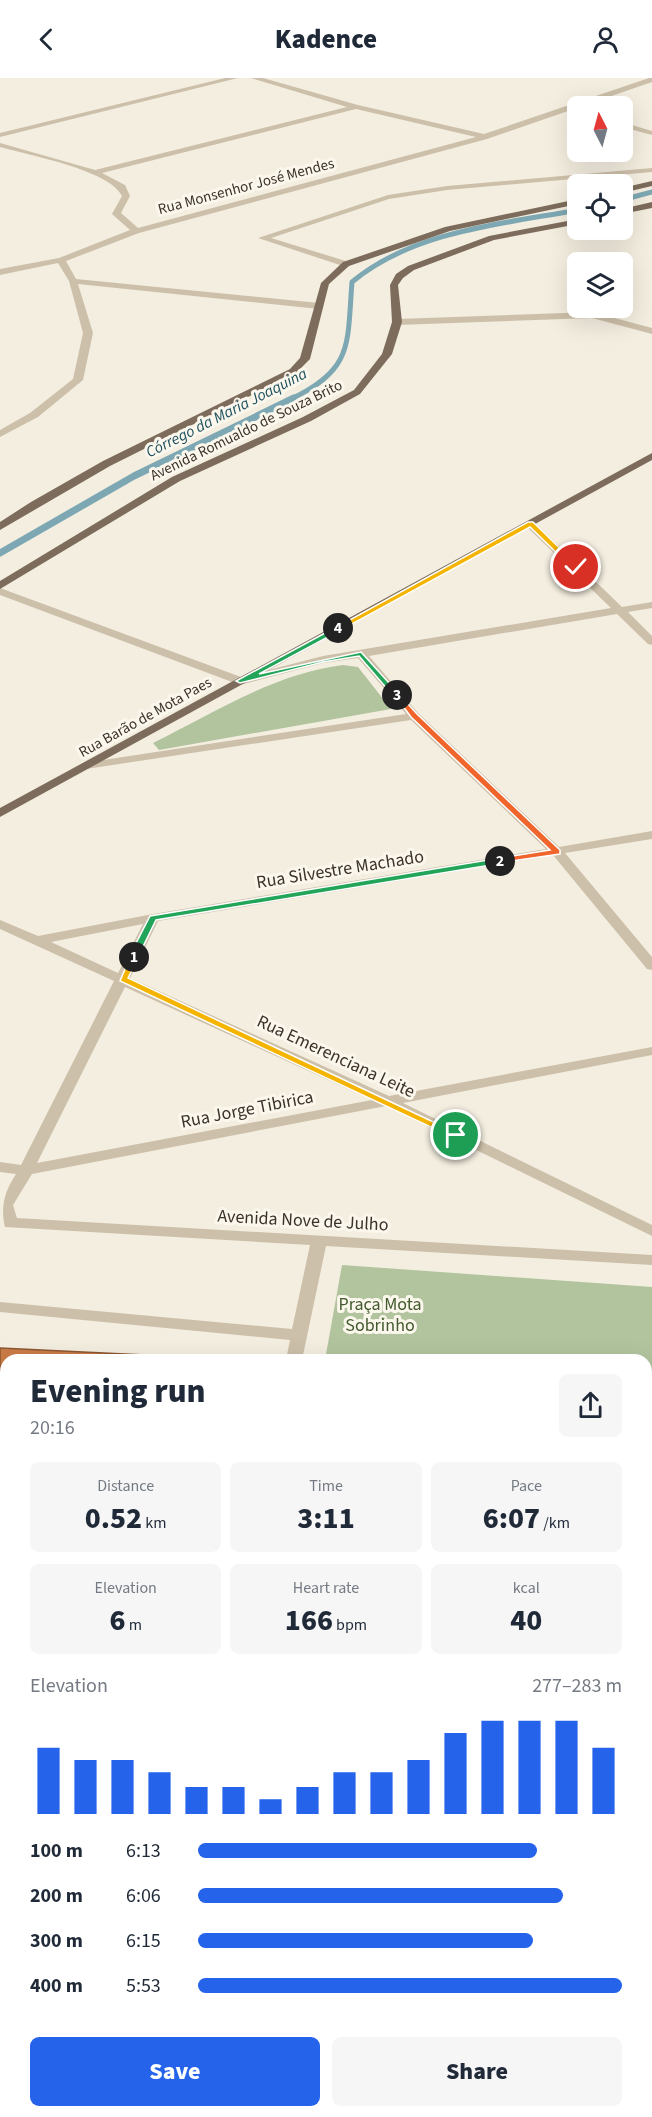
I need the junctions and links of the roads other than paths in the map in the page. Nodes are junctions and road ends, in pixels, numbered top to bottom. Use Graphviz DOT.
graph roads {
  1 [pos="234,78"];
  2 [pos="255,78"];
  3 [pos="652,80"];
  4 [pos="610,96"];
  5 [pos="356,107"];
  6 [pos="567,112"];
  7 [pos="633,127"];
  8 [pos="652,133"];
  9 [pos="0,135"];
  10 [pos="484,137"];
  11 [pos="0,146"];
  12 [pos="652,170"];
  13 [pos="95,172"];
  14 [pos="652,183"];
  15 [pos="633,188"];
  16 [pos="567,203"];
  17 [pos="652,205"];
  18 [pos="633,209"];
  19 [pos="567,223"];
  20 [pos="136,231"];
  21 [pos="61,260"];
  22 [pos="346,264"];
  23 [pos="0,272"];
  24 [pos="73,281"];
  25 [pos="319,306"];
  26 [pos="397,322"];
  27 [pos="652,331"];
  28 [pos="0,434"];
  29 [pos="652,456"];
  30 [pos="530,524"];
  31 [pos="0,527"];
  32 [pos="0,586"];
  33 [pos="0,591"];
  34 [pos="652,605"];
  35 [pos="621,611"];
  36 [pos="652,642"];
  37 [pos="361,654"];
  38 [pos="240,681"];
  39 [pos="414,716"];
  40 [pos="90,766"];
  41 [pos="0,813"];
  42 [pos="652,835"];
  43 [pos="556,852"];
  44 [pos="153,918"];
  45 [pos="0,924"];
  46 [pos="35,941"];
  47 [pos="652,966"];
  48 [pos="123,979"];
  49 [pos="652,1051"];
  50 [pos="391,1102"];
  51 [pos="0,1167"];
  52 [pos="26,1170"];
  53 [pos="652,1231"];
  54 [pos="319,1240"];
  55 [pos="652,1260"];
  56 [pos="0,1307"];
  57 [pos="300,1335"];
  58 [pos="295,1354"];
  1 -- 9 [label="street"];
  2 -- 5 [label="street"];
  3 -- 4 [label="street, Rua Monsenhor José Mendes"];
  5 -- 10 [label="street"];
  5 -- 13 [label="street"];
  6 -- 10 [label="street, Rua Monsenhor José Mendes"];
  7 -- 8 [label="street"];
  10 -- 20 [label="street, Rua Monsenhor José Mendes"];
  11 -- 13 [label="street"];
  12 -- 22 [label="street"];
  13 -- 20 [label="street"];
  14 -- 15 [label="main road"];
  16 -- 22 [label="main road, Avenida Romualdo de Souza Brito"];
  17 -- 18 [label="main road"];
  19 -- 26 [label="main road, Avenida Romualdo de Souza Brito"];
  20 -- 21 [label="street, Rua Monsenhor José Mendes"];
  21 -- 23 [label="street, Rua Monsenhor José Mendes"];
  21 -- 24 [label="street"];
  22 -- 25 [label="main road, Avenida Romualdo de Souza Brito"];
  24 -- 25 [label="street"];
  24 -- 28 [label="street"];
  25 -- 31 [label="main road, Avenida Romualdo de Souza Brito"];
  26 -- 27 [label="street"];
  26 -- 32 [label="main road, Avenida Romualdo de Souza Brito"];
  29 -- 30 [label="main road, Rua Barão de Mota Paes"];
  30 -- 35 [label="street"];
  30 -- 38 [label="main road, Rua Barão de Mota Paes"];
  33 -- 38 [label="street"];
  34 -- 35 [label="street"];
  35 -- 36 [label="street"];
  35 -- 37 [label="street"];
  37 -- 38 [label="street"];
  37 -- 39 [label="street"];
  38 -- 40 [label="main road, Rua Barão de Mota Paes"];
  39 -- 40 [label="street"];
  39 -- 43 [label="street"];
  40 -- 41 [label="main road, Rua Barão de Mota Paes"];
  42 -- 43 [label="street, Rua Silvestre Machado"];
  43 -- 44 [label="street, Rua Silvestre Machado"];
  43 -- 47 [label="street"];
  44 -- 46 [label="street, Rua Silvestre Machado"];
  44 -- 48 [label="street"];
  45 -- 46 [label="street, Rua Emerenciana Leite"];
  46 -- 48 [label="street, Rua Emerenciana Leite"];
  48 -- 50 [label="street, Rua Emerenciana Leite"];
  48 -- 52 [label="street"];
  49 -- 50 [label="street, Rua Jorge Tibirica"];
  50 -- 52 [label="street, Rua Jorge Tibirica"];
  50 -- 53 [label="street, Rua Emerenciana Leite"];
  51 -- 52 [label="street, Rua Jorge Tibirica"];
  52 -- 54 [label="street, Avenida Nove de Julho"];
  54 -- 55 [label="street, Avenida Nove de Julho"];
  54 -- 57 [label="street"];
  56 -- 57 [label="street"];
  57 -- 58 [label="street"];
}
